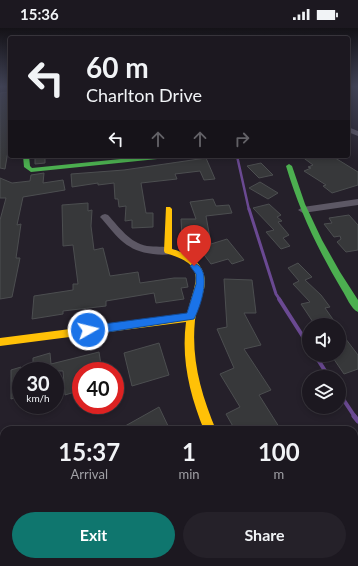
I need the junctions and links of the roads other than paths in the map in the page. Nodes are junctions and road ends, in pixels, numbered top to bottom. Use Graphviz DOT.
graph roads {
  1 [pos="26,158"];
  2 [pos="148,158"];
  3 [pos="289,166"];
  4 [pos="358,202"];
  5 [pos="168,209"];
  6 [pos="303,210"];
  7 [pos="105,217"];
  8 [pos="168,251"];
  9 [pos="358,308"];
  10 [pos="191,317"];
  11 [pos="0,342"];
  12 [pos="208,426"];
  1 -- 2 [label="street"];
  3 -- 6 [label="street"];
  4 -- 6 [label="street"];
  5 -- 8 [label="street"];
  6 -- 9 [label="street"];
  7 -- 8 [label="street"];
  8 -- 10 [label="street"];
  10 -- 11 [label="street"];
  10 -- 12 [label="street"];
}
